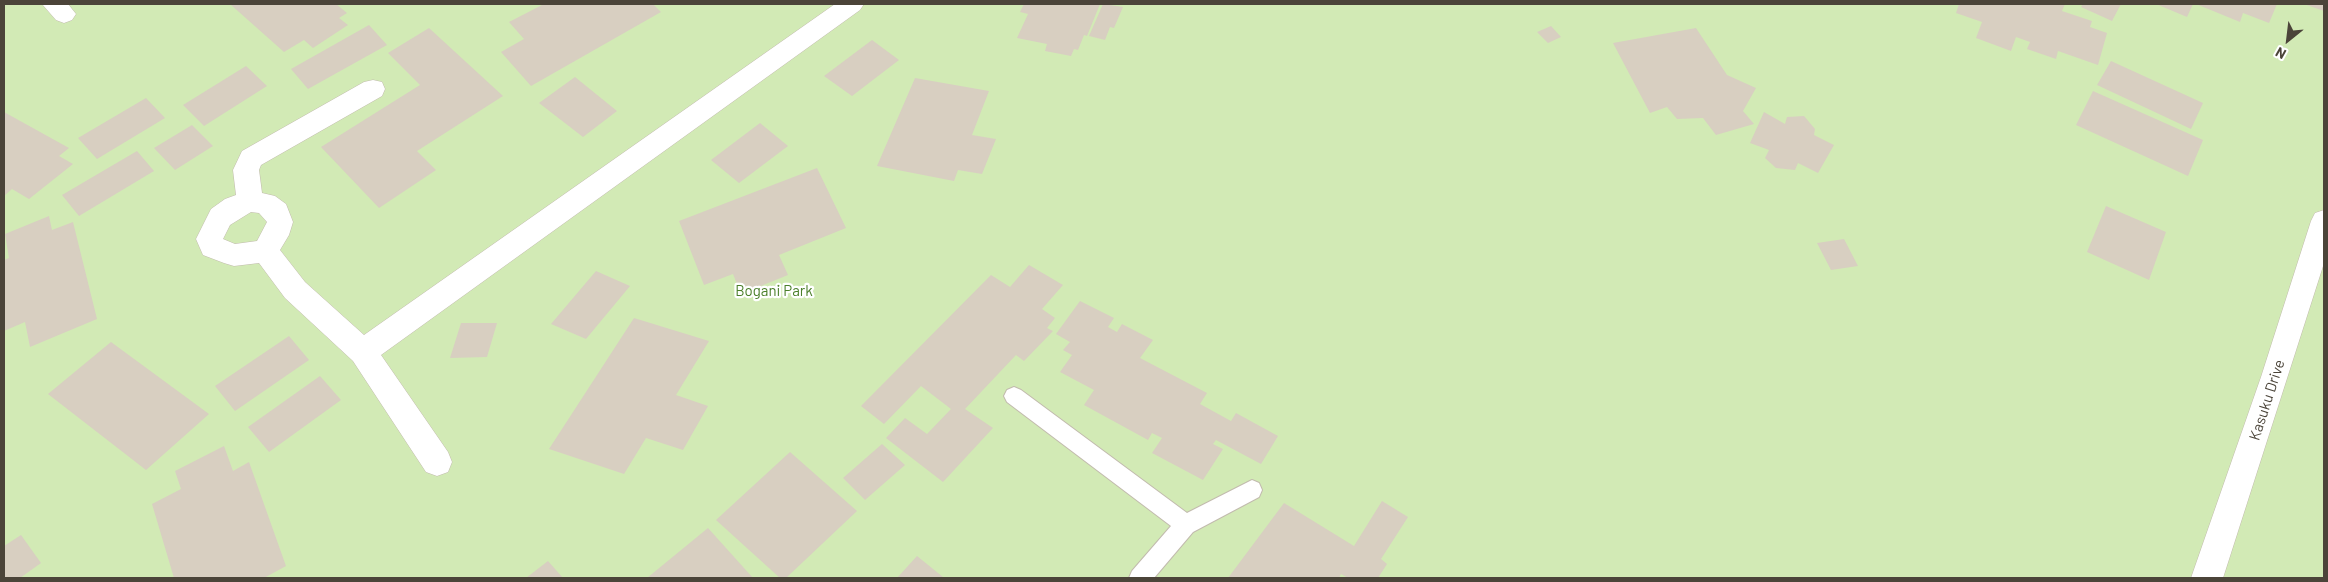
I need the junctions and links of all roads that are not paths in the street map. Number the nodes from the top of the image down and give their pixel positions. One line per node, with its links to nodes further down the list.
1 (852, 4): 6 (street)
2 (372, 89): 3 (street)
3 (250, 201): 5 (street); 5 (street)
4 (2324, 221): 12 (street, Kasuku Drive)
5 (265, 251): 6 (street)
6 (363, 352): 8 (street)
7 (1014, 396): 10 (lane)
8 (437, 462)
9 (1252, 490): 10 (lane)
10 (1186, 525): 11 (lane)
11 (1140, 578)
12 (2207, 578)

